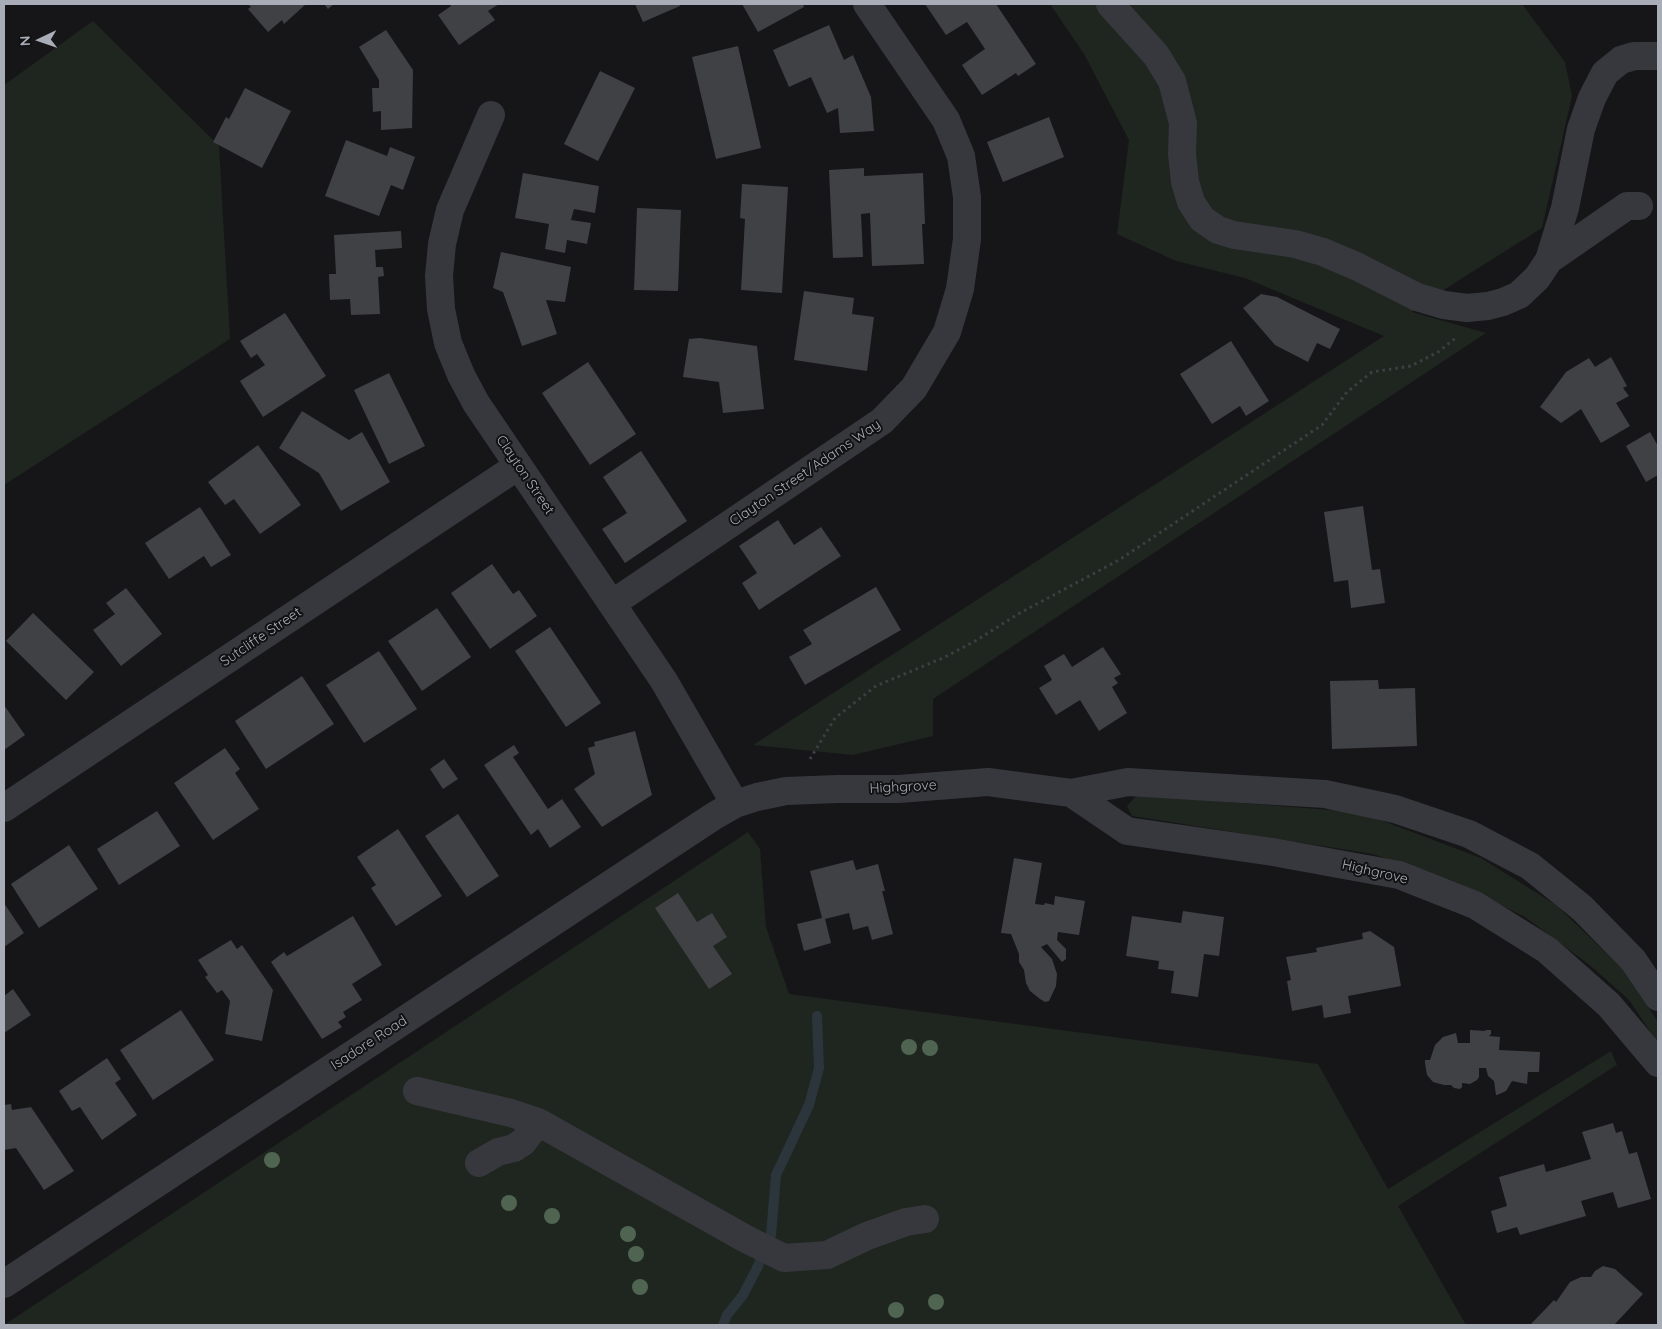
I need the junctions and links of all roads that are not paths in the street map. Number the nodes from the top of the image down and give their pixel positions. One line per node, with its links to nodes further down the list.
1 (867, 4): 8 (street, Clayton Street/Adams Way)
2 (1110, 4): 6 (street)
3 (1658, 56): 6 (street)
4 (491, 115): 7 (street, Clayton Street)
5 (1639, 206): 6 (street)
6 (1549, 260)
7 (518, 466): 8 (street, Clayton Street); 11 (street, Sutcliffe Street)
8 (613, 603): 10 (street, Clayton Street)
9 (1072, 793): 10 (street, Highgrove); 12 (street, Highgrove); 13 (street, Highgrove)
10 (735, 804): 18 (street, Isadore Road)
11 (4, 808)
12 (1658, 998)
13 (1658, 1064)
14 (417, 1091): 15 (street)
15 (538, 1122): 16 (street); 17 (street)
16 (479, 1163)
17 (925, 1220)
18 (4, 1284)

